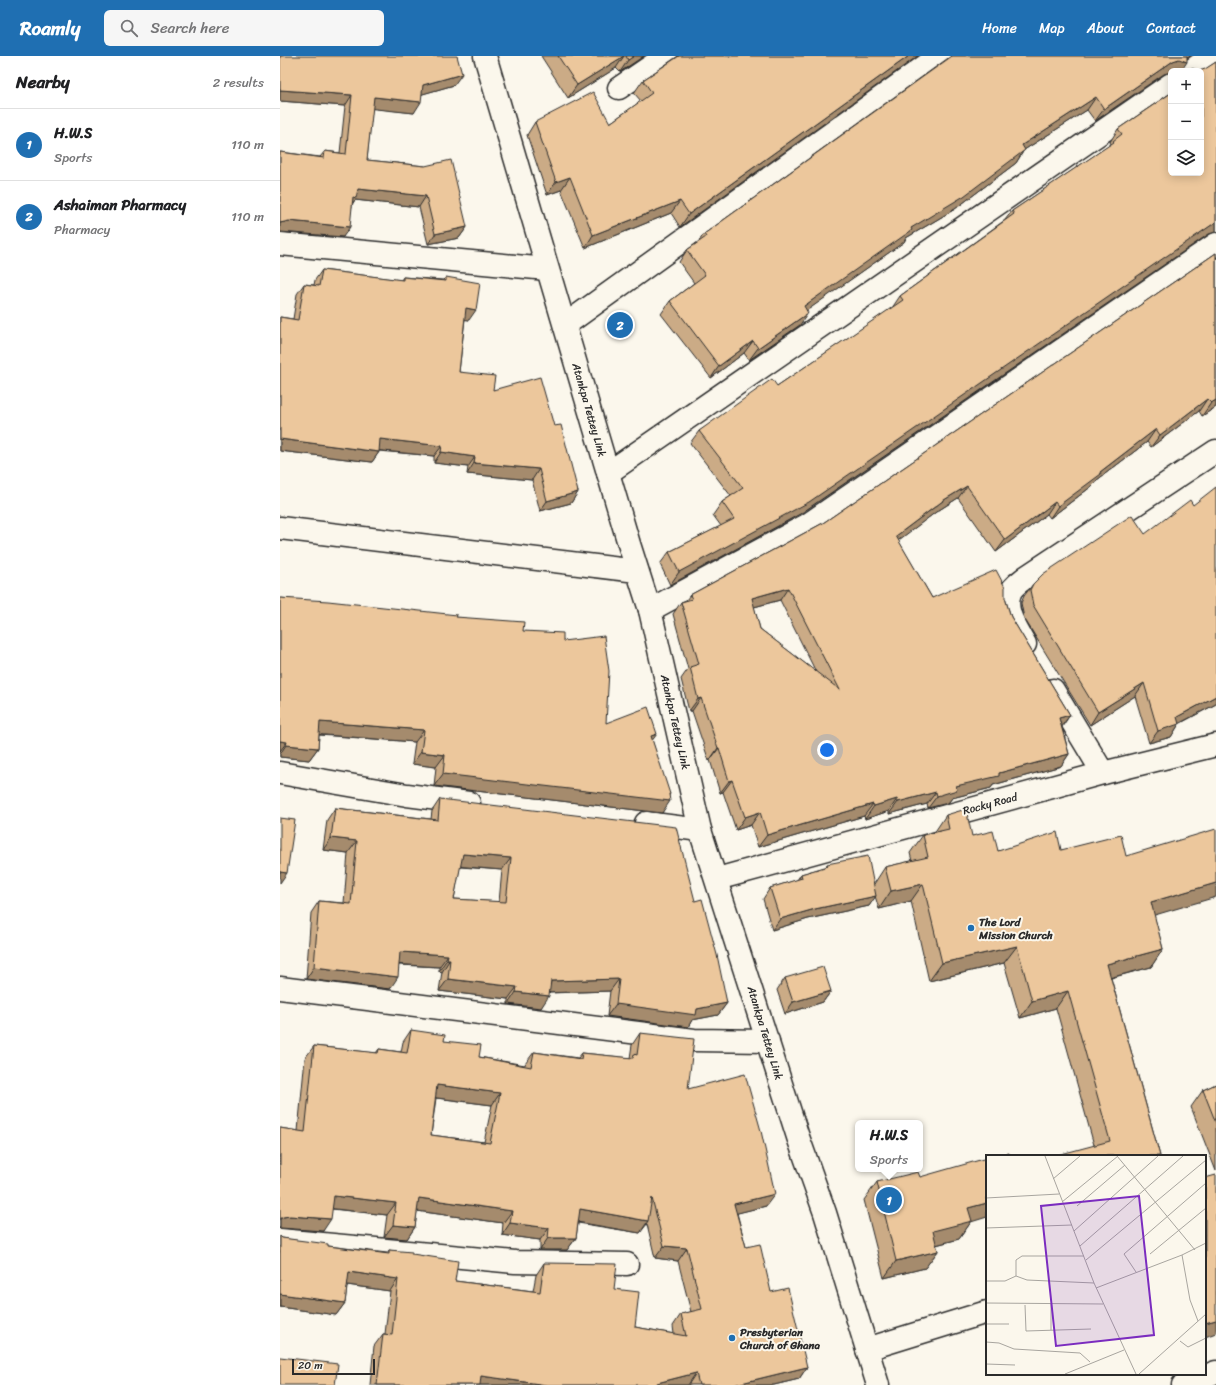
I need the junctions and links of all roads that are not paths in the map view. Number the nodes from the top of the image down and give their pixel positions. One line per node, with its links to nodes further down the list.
1 (485, 56): 10 (street, Atankpa Tettey Link)
2 (666, 56): 7 (street)
3 (939, 56): 11 (street)
4 (1212, 56): 5 (street)
5 (1194, 68)
6 (1168, 86): 13 (street)
7 (619, 88)
8 (280, 244): 10 (street)
9 (1216, 244): 16 (street)
10 (547, 269): 11 (street, Atankpa Tettey Link)
11 (565, 325): 13 (street, Atankpa Tettey Link)
12 (1216, 451): 19 (street)
13 (608, 473): 15 (street, Atankpa Tettey Link)
14 (280, 528): 15 (street)
15 (637, 571): 16 (street, Atankpa Tettey Link)
16 (650, 610): 22 (street, Atankpa Tettey Link)
17 (1216, 744): 19 (street, Rocky Road)
18 (280, 773): 20 (street)
19 (1103, 773): 23 (street, Rocky Road)
20 (486, 805)
21 (629, 821): 22 (street)
22 (700, 830): 23 (street, Atankpa Tettey Link)
23 (717, 879): 25 (street, Atankpa Tettey Link)
24 (280, 988): 25 (street)
25 (768, 1042): 29 (street, Atankpa Tettey Link)
26 (280, 1240): 27 (street)
27 (627, 1264)
28 (986, 1312): 29 (street)
29 (867, 1349): 31 (street, Atankpa Tettey Link)
30 (1216, 1372): 32 (street)
31 (878, 1385)
32 (1184, 1385)

